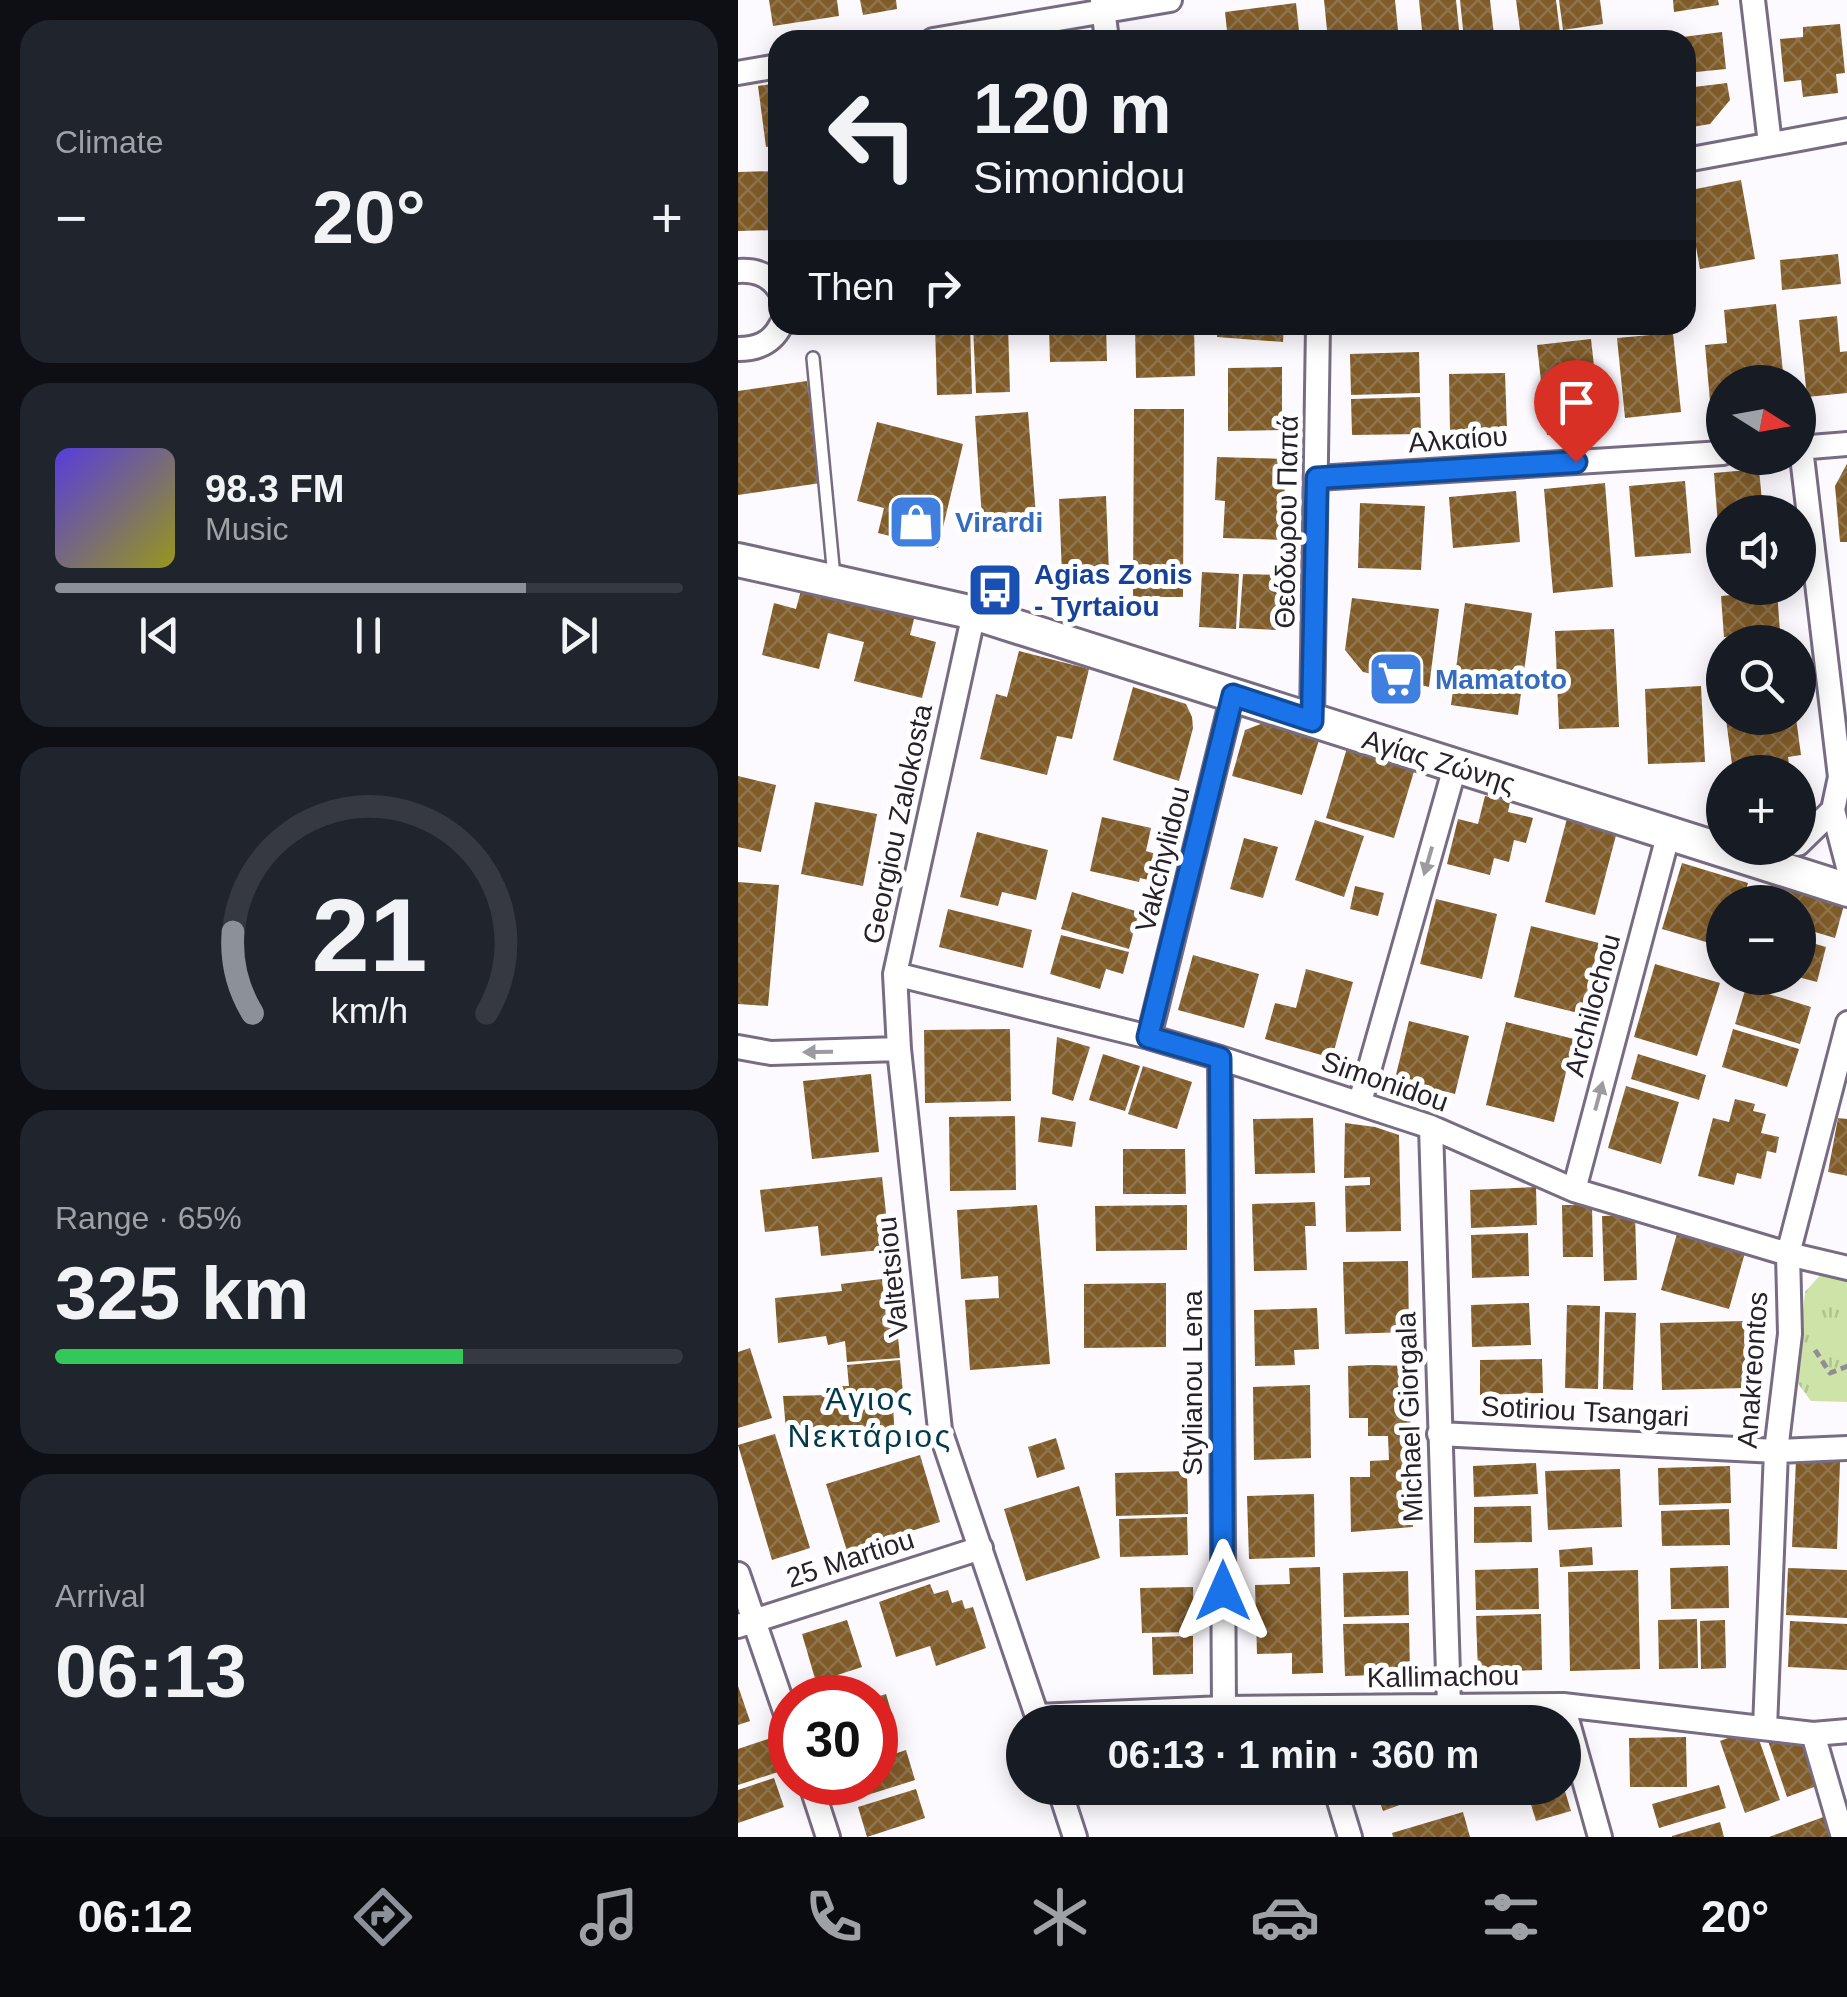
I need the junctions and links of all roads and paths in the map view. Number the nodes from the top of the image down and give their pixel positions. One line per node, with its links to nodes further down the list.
1 (1170, 0): 3 (street)
2 (1753, 0): 8 (street)
3 (1103, 6): 4 (street)
4 (982, 30)
5 (768, 68): 6 (street)
6 (738, 73)
7 (1848, 130): 8 (street)
8 (1770, 144): 9 (street)
9 (1696, 158)
10 (738, 272): 11 (street)
11 (768, 279)
12 (775, 335): 14 (street)
13 (1318, 335): 20 (street, Θεόδωρου Παπά)
14 (738, 348)
15 (813, 358): 22 (lane)
16 (1848, 444): 17 (street)
17 (1816, 447)
18 (1706, 453): 20 (street, Αλκαίου)
19 (1802, 475): 27 (street)
20 (1317, 478): 25 (street, Θεόδωρου Παπά)
21 (738, 560): 22 (main road, Αγίας Ζώνης)
22 (835, 581): 23 (main road, Αγίας Ζώνης)
23 (974, 613): 24 (main road, Αγίας Ζώνης); 34 (street, Georgiou Zalokosta)
24 (1233, 695): 25 (main road, Αγίας Ζώνης); 36 (street, Vakchylidou)
25 (1312, 721): 26 (main road, Αγίας Ζώνης)
26 (1455, 767): 29 (main road, Αγίας Ζώνης); 40 (street, one-way to 40)
27 (1832, 810): 28 (street); 32 (street)
28 (1816, 826)
29 (1668, 836): 30 (main road, Αγίας Ζώνης); 42 (street, Archilochou, one-way to 29)
30 (1706, 841)
31 (1807, 865): 33 (main road, Αγίας Ζώνης)
32 (1848, 867)
33 (1848, 890)
34 (895, 974): 36 (street, Simonidou); 38 (street, Georgiou Zalokosta)
35 (1848, 1024): 43 (street, Anakreontos)
36 (1148, 1037): 39 (street, Simonidou)
37 (738, 1046): 38 (street, one-way to 37)
38 (899, 1049): 50 (street, Valtetsiou)
39 (1220, 1058): 40 (street, Simonidou); 56 (street, Stylianou Lena)
40 (1360, 1102): 41 (street, Simonidou)
41 (1432, 1128): 42 (street, Simonidou); 47 (street, Michael Giorgala)
42 (1574, 1190): 43 (street, Simonidou)
43 (1788, 1254): 44 (street, Simonidou); 45 (street, Anakreontos)
44 (1848, 1268)
45 (1790, 1334): 46 (path); 49 (street, Anakreontos)
46 (1848, 1366)
47 (1438, 1434): 49 (street, Sotiriou Tsangari); 57 (street, Michael Giorgala)
48 (1848, 1448): 49 (street, Sotiriou Tsangari)
49 (1776, 1451): 59 (street, Anakreontos)
50 (981, 1548): 52 (street, 25 Martiou); 55 (street, Valtetsiou)
51 (738, 1574): 52 (street)
52 (746, 1624): 53 (street)
53 (768, 1675)
54 (1563, 1704): 58 (street, Kallimachou); 59 (street, Kallimachou); 68 (street)
55 (1033, 1705)
56 (1224, 1705)
57 (1449, 1705)
58 (1506, 1705)
59 (1764, 1728): 61 (street, Kallimachou)
60 (1848, 1730): 61 (street, Kallimachou)
61 (1813, 1734): 69 (street)
62 (818, 1805): 65 (street)
63 (1065, 1805): 66 (street)
64 (1340, 1805): 67 (street)
65 (828, 1837)
66 (1075, 1837)
67 (1350, 1837)
68 (1600, 1837)
69 (1843, 1837)

